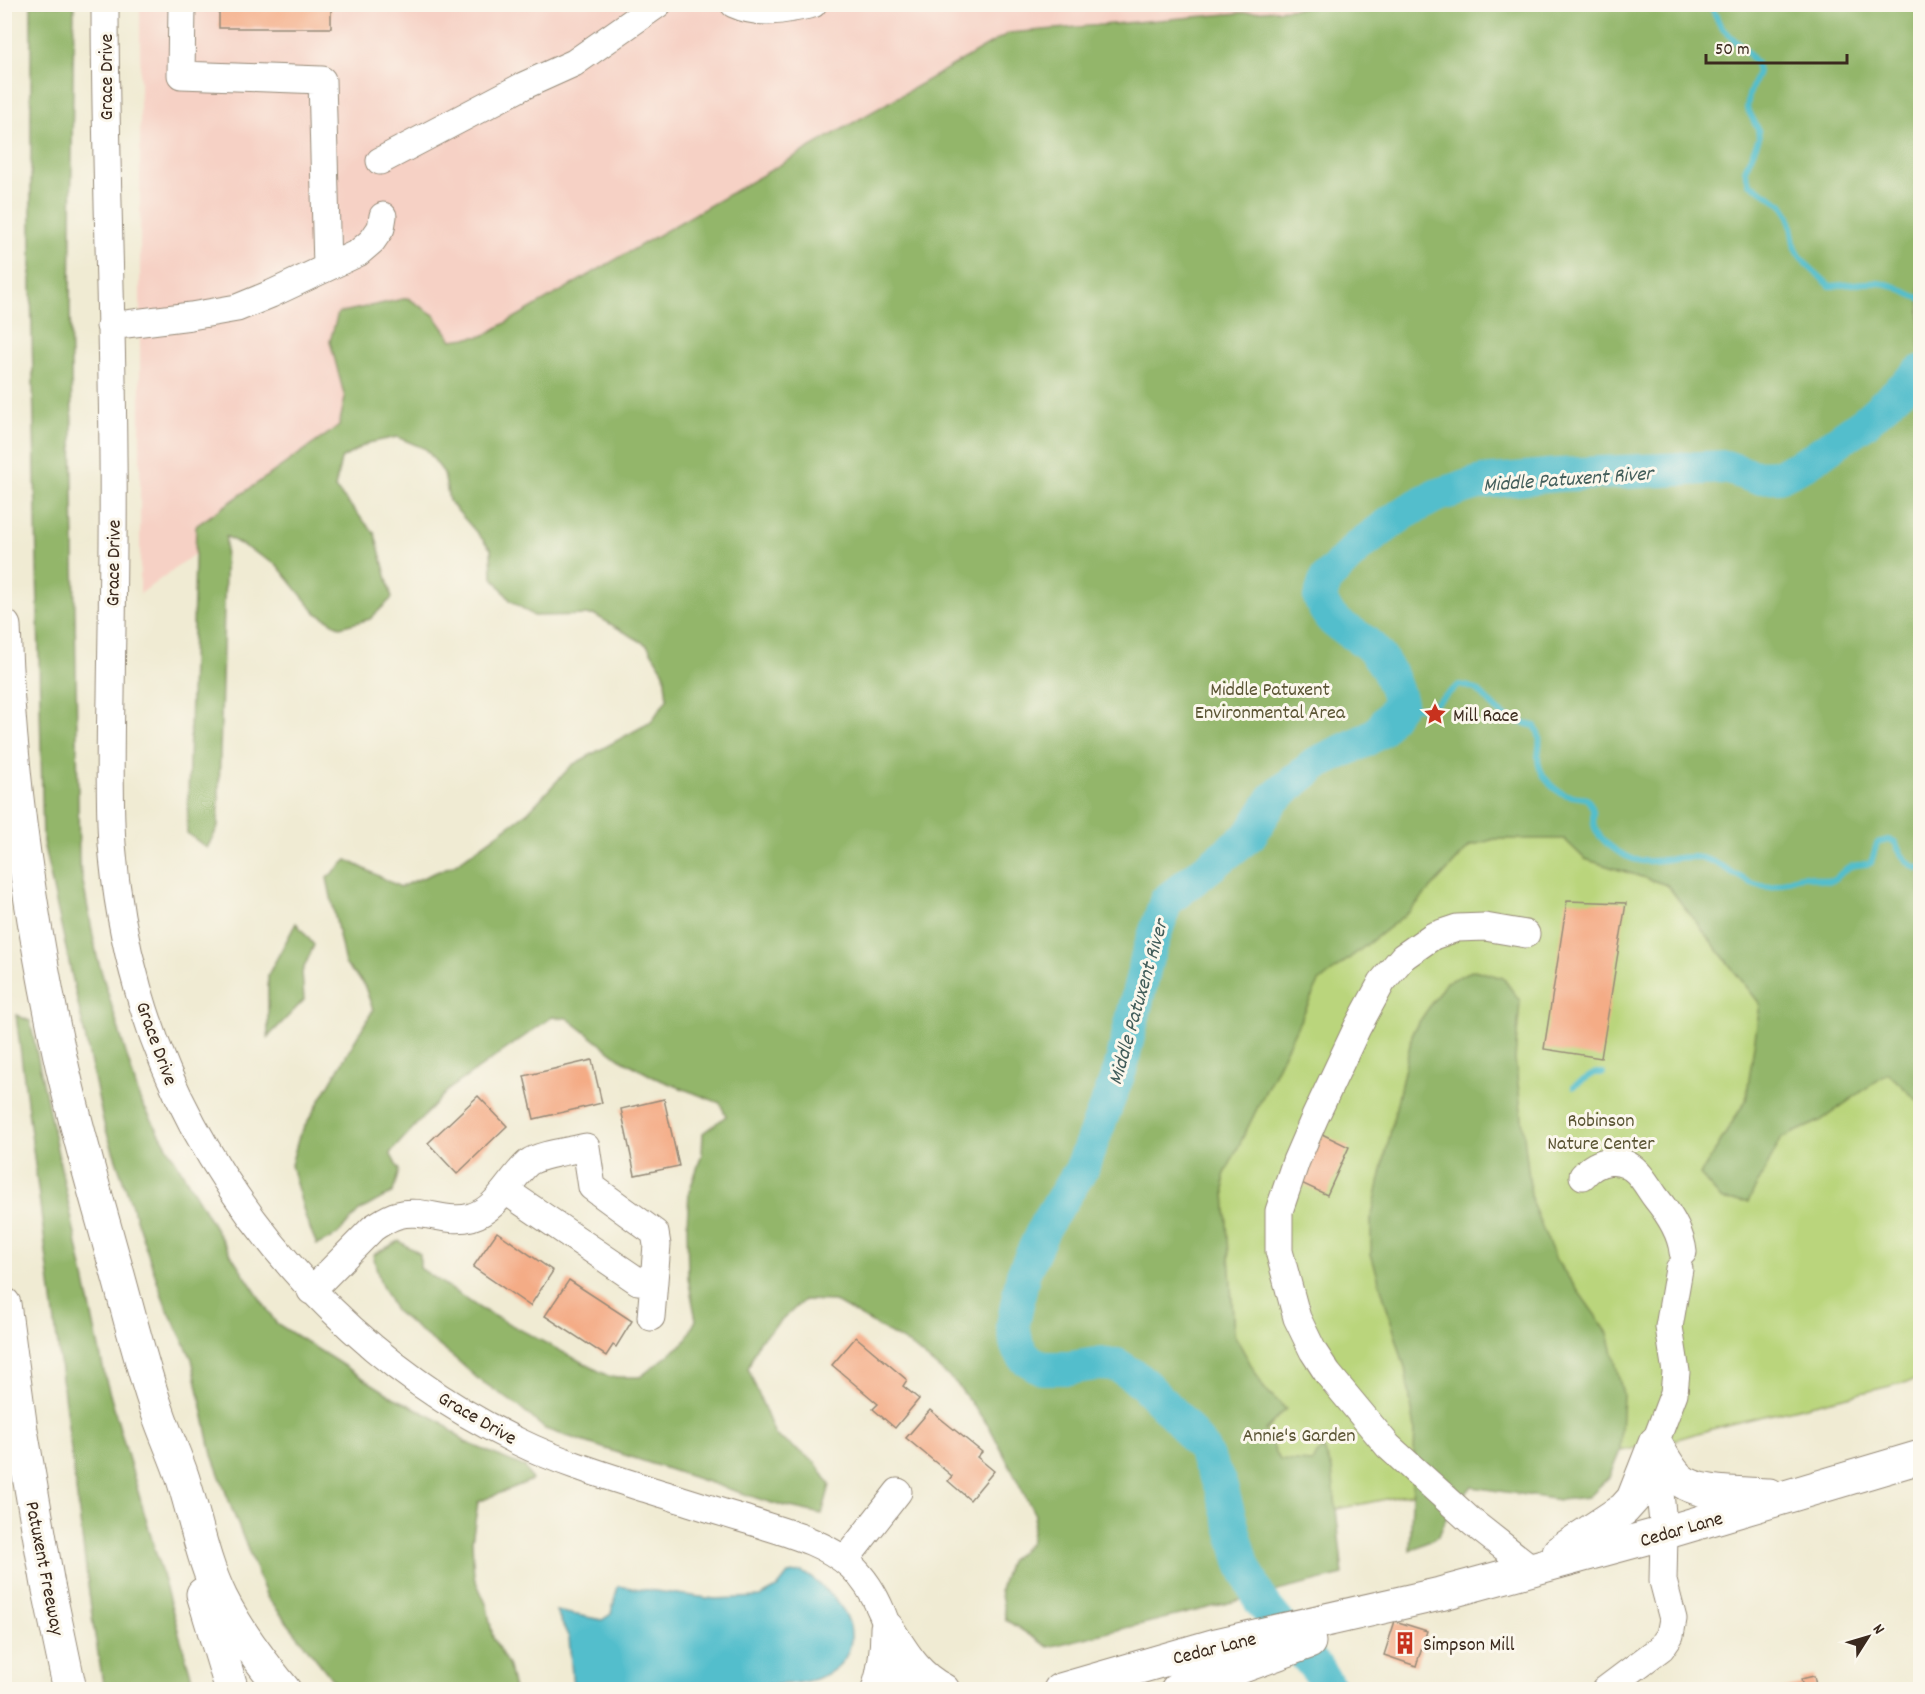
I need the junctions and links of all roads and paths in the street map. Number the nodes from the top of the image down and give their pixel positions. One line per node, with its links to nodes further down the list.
1 (105, 4): 9 (street, Grace Drive)
2 (182, 4): 8 (street)
3 (658, 4): 6 (street)
4 (734, 4): 5 (street)
5 (813, 4)
6 (380, 161)
7 (383, 216): 8 (street)
8 (327, 267): 9 (street)
9 (110, 326): 15 (street, Grace Drive)
10 (4, 626): 18 (main road)
11 (1526, 934): 25 (street)
12 (1583, 1176): 19 (street)
13 (506, 1191): 14 (street); 14 (street); 15 (street)
14 (654, 1282): 17 (street)
15 (311, 1291): 24 (street, Grace Drive)
16 (4, 1304): 28 (main road, Patuxent Freeway)
17 (651, 1317)
18 (158, 1413): 29 (main road); 30 (main road)
19 (1656, 1443): 22 (main road); 23 (street); 25 (main road)
20 (1920, 1457): 22 (main road, Cedar Lane)
21 (898, 1492): 24 (street)
22 (1787, 1496): 23 (main road, Cedar Lane)
23 (1664, 1533): 25 (main road, Cedar Lane); 36 (street)
24 (845, 1560): 27 (street, Grace Drive)
25 (1532, 1569): 26 (main road, Cedar Lane)
26 (1440, 1594): 34 (main road, Cedar Lane); 35 (main road, Cedar Lane)
27 (887, 1628): 31 (main road); 32 (street, Grace Drive); 33 (main road)
28 (70, 1689)
29 (232, 1689)
30 (284, 1689)
31 (878, 1689)
32 (905, 1689)
33 (943, 1689)
34 (1060, 1689)
35 (1177, 1689)
36 (1605, 1689)

